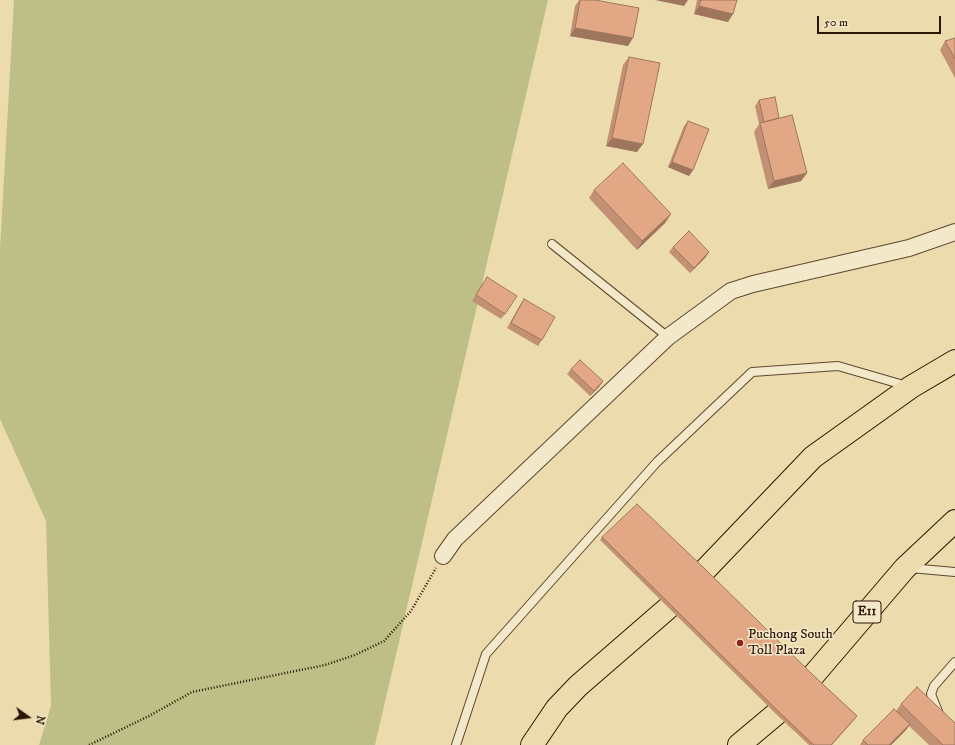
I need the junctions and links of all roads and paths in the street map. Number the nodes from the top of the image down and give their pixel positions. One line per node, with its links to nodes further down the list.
1 (955, 232): 3 (street)
2 (552, 244): 3 (lane)
3 (668, 337): 7 (street)
4 (955, 362): 5 (highway)
5 (911, 387): 9 (highway); 17 (lane)
6 (955, 521): 8 (highway, E11)
7 (443, 556): 16 (path)
8 (905, 568): 10 (lane); 13 (highway, E11)
9 (703, 572)
10 (954, 572)
11 (668, 608): 18 (highway)
12 (954, 664): 15 (lane)
13 (811, 678)
14 (776, 714): 19 (highway)
15 (944, 718)
16 (89, 745)
17 (456, 745)
18 (532, 745)
19 (740, 745)

